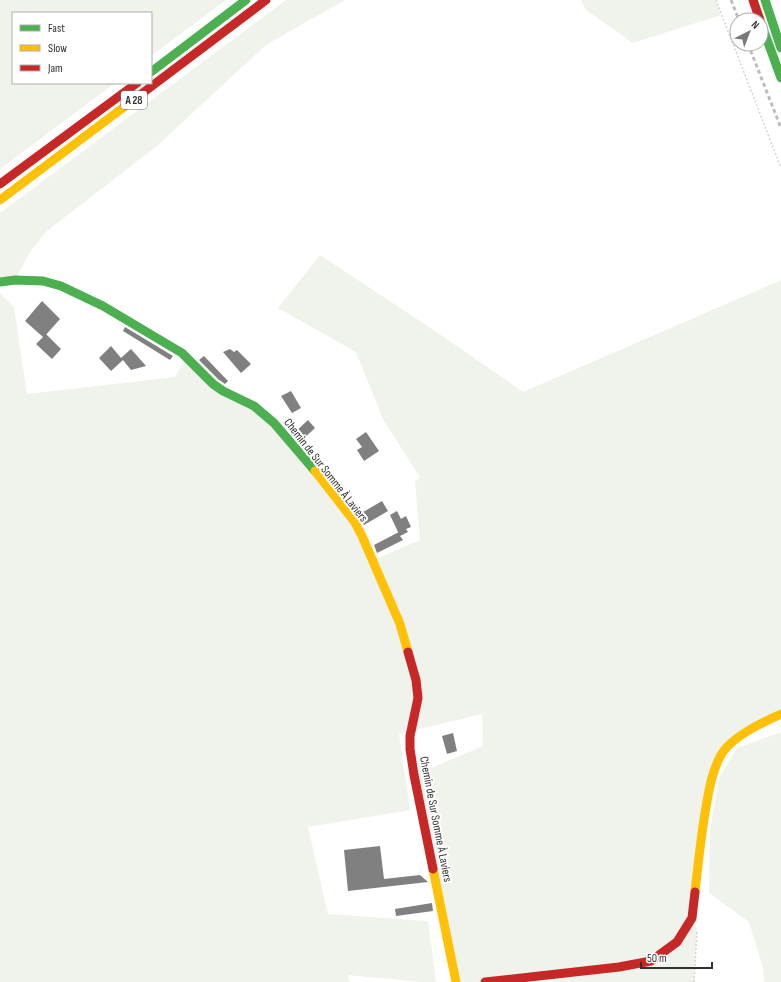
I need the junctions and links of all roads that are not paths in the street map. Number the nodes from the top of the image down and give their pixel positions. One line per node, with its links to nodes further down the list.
1 (246, 0): 8 (main road)
2 (266, 0): 12 (main road, A 28)
3 (753, 0): 5 (main road)
4 (765, 0): 7 (main road)
5 (757, 12)
6 (769, 45): 9 (main road)
7 (781, 48)
8 (152, 71)
9 (781, 78)
10 (136, 84): 11 (main road, A 28)
11 (0, 184)
12 (0, 200)
13 (0, 282): 15 (main road, Chemin de Sur Somme À Laviers)
14 (781, 714): 16 (main road)
15 (456, 982)
16 (485, 982)

